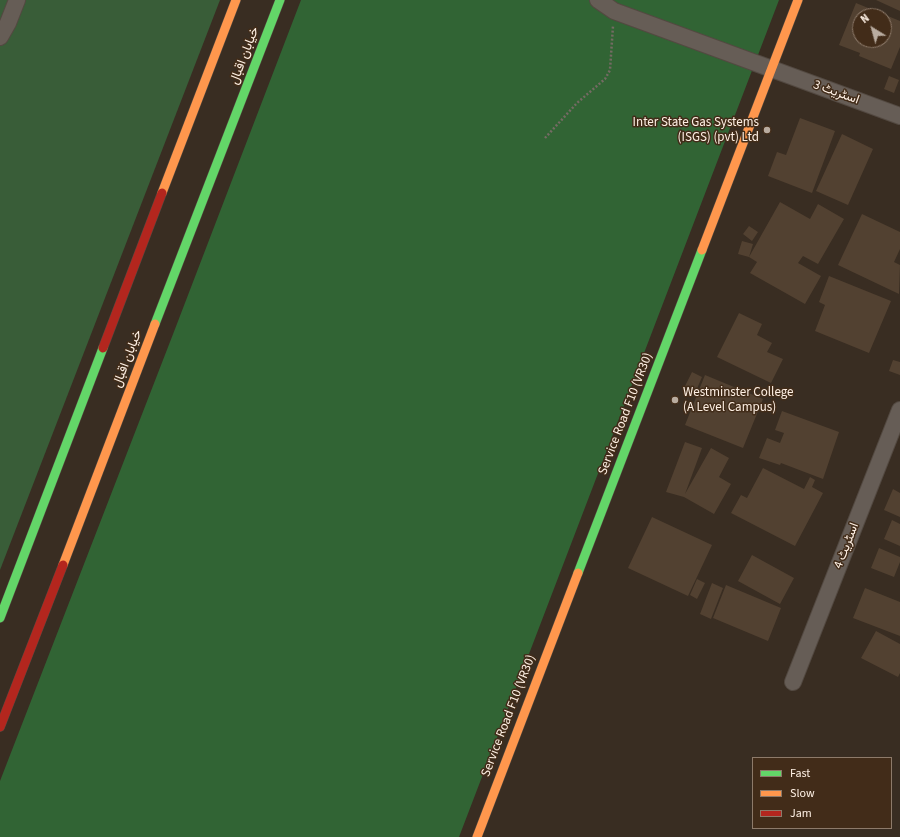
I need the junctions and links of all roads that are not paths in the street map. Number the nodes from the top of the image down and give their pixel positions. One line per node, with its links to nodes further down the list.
1 (17, 0): 6 (street)
2 (236, 0): 10 (main road, خیابان اقبال)
3 (280, 0): 12 (main road, خیابان اقبال)
4 (598, 0): 7 (street, اسٹریٹ 3)
5 (798, 0): 7 (main road, Service Road F10 (VR30))
6 (0, 37)
7 (773, 69): 8 (street, اسٹریٹ 3); 13 (main road, Service Road F10 (VR30))
8 (900, 116)
9 (900, 410): 11 (street, اسٹریٹ 4)
10 (0, 618)
11 (793, 682)
12 (0, 727)
13 (477, 837)

